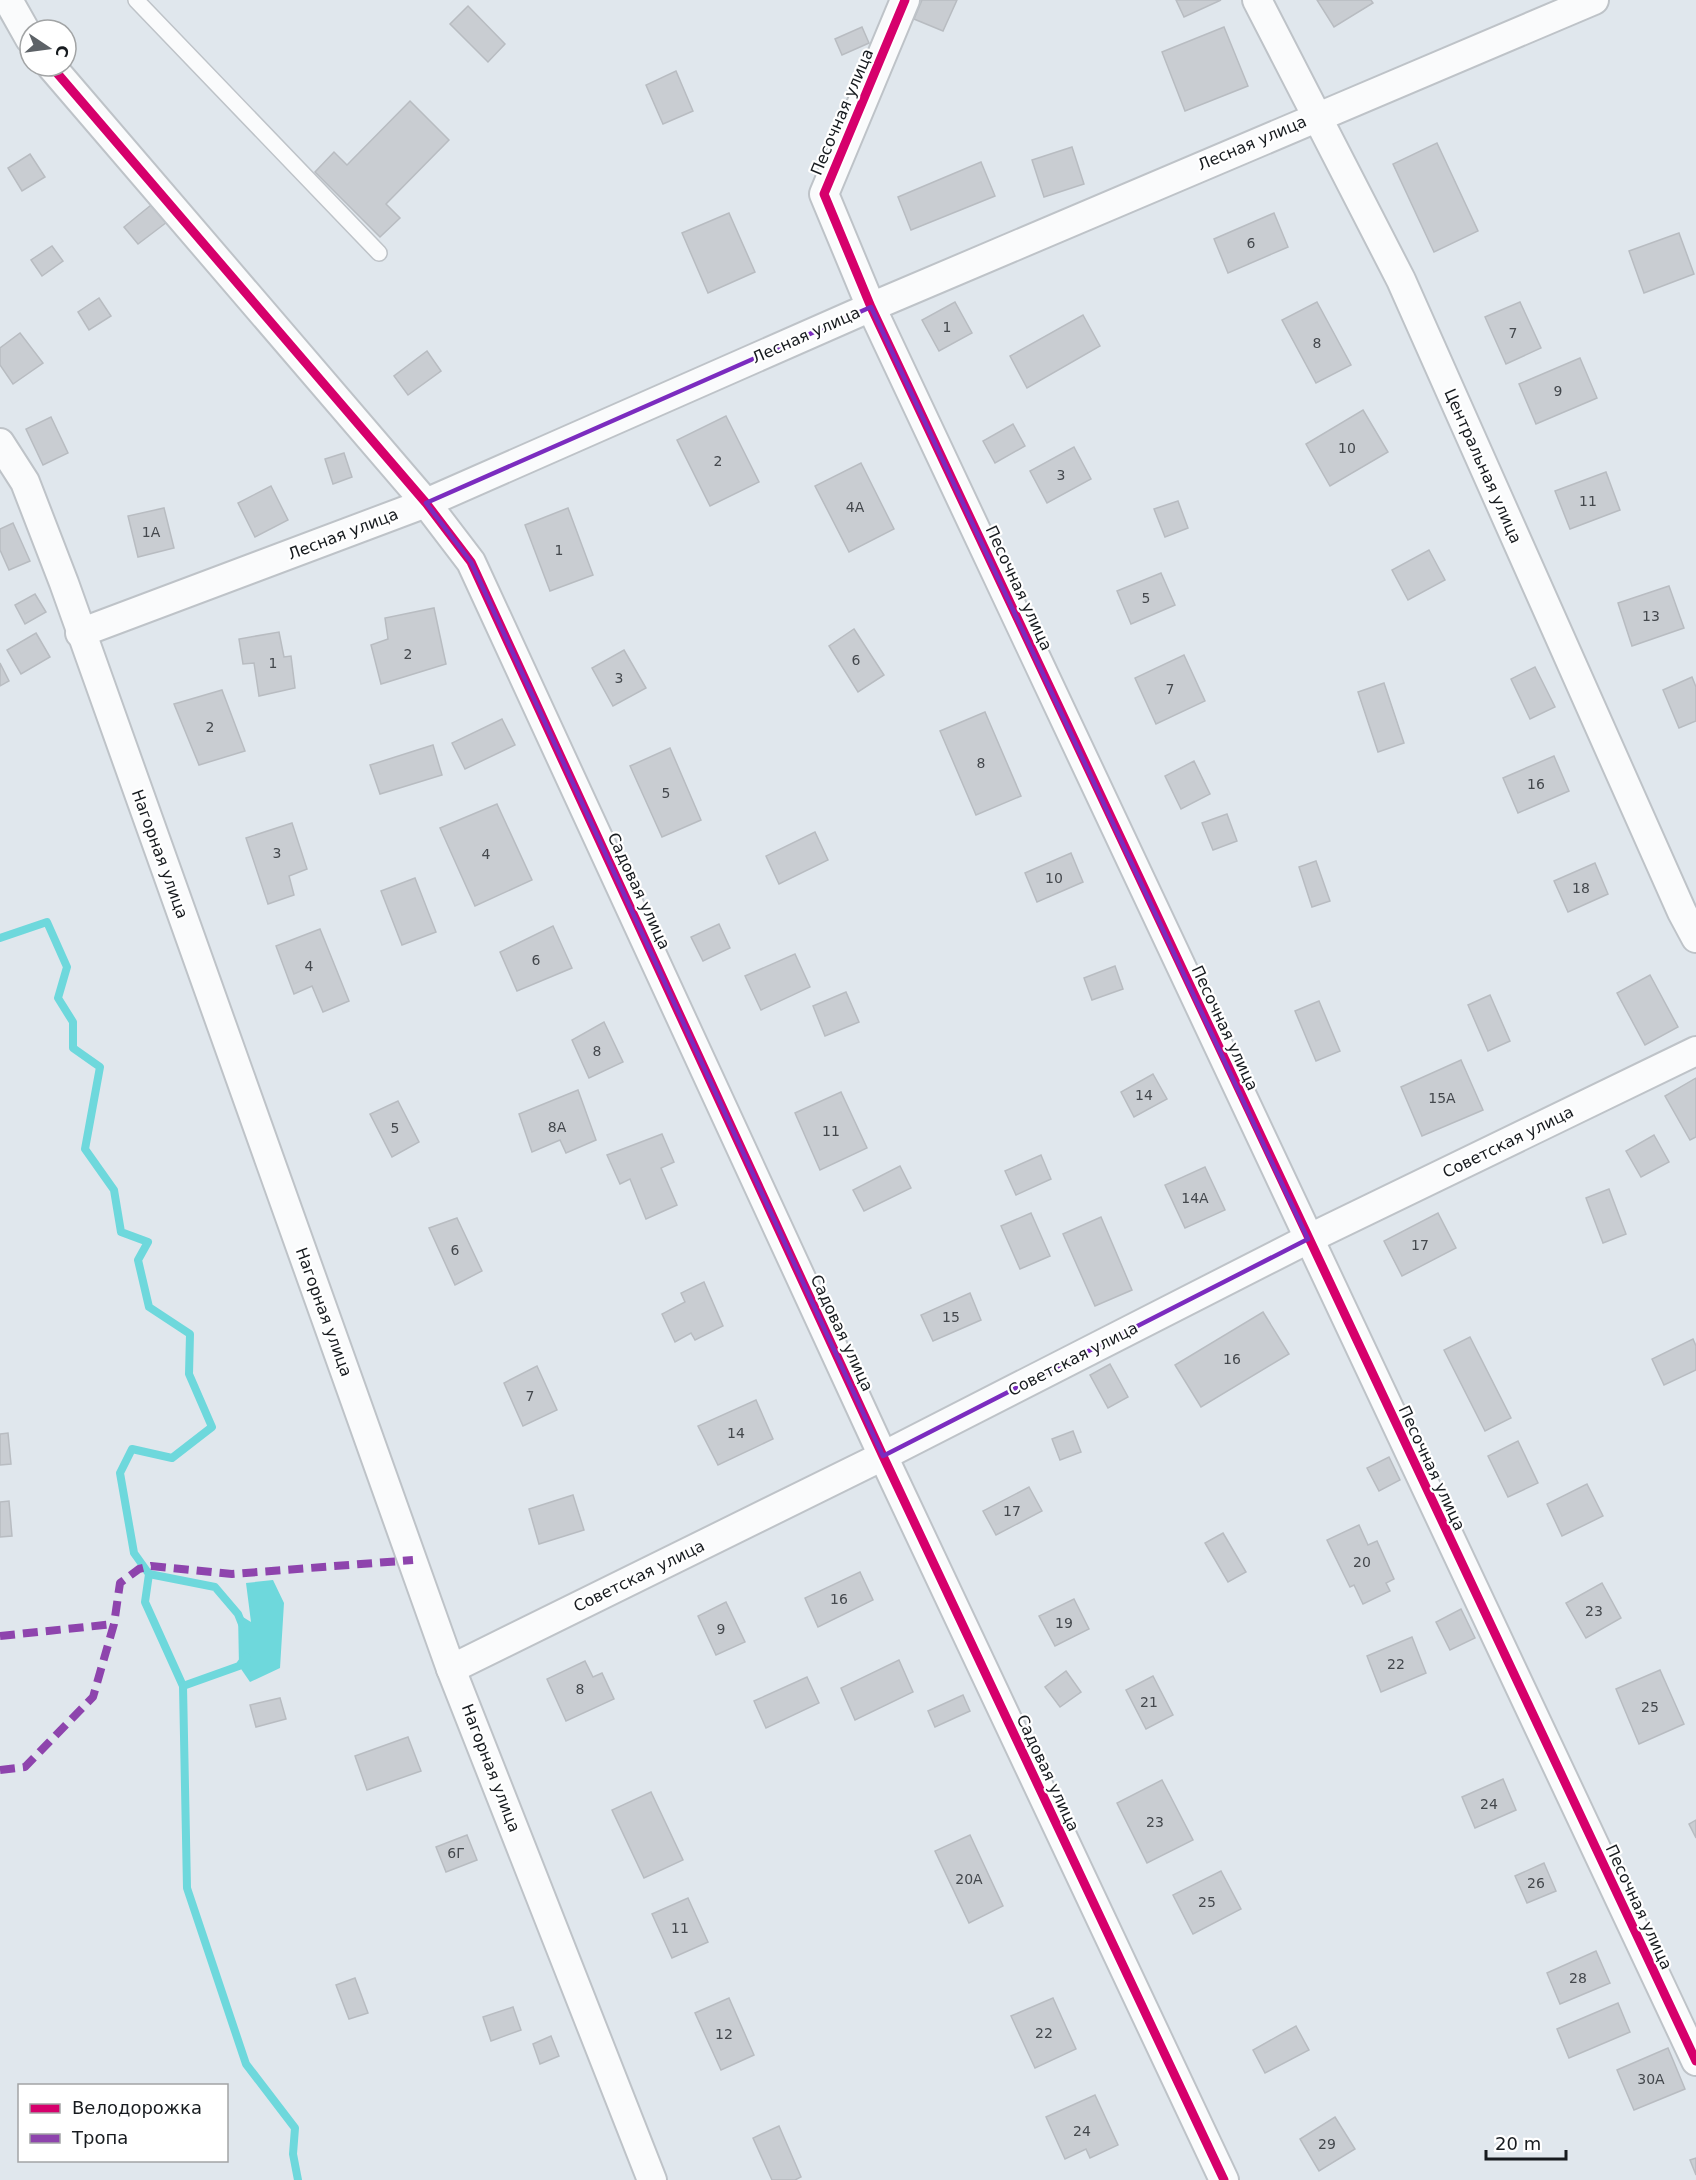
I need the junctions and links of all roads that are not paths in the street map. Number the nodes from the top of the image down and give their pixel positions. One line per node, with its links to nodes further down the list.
1 (8, 0): 6 (street)
2 (136, 0): 9 (lane)
3 (905, 0): 10 (street, Песочная улица)
4 (1257, 0): 8 (street, Центральная улица)
5 (1594, 0): 8 (street, Лесная улица)
6 (18, 18)
7 (61, 78): 12 (street, Садовая улица)
8 (1315, 116): 10 (street, Лесная улица); 14 (street, Центральная улица)
9 (379, 253)
10 (871, 307): 12 (street, Лесная улица); 16 (street, Песочная улица)
11 (0, 442): 13 (street, Нагорная улица)
12 (426, 503): 13 (street, Лесная улица); 17 (street, Садовая улица)
13 (80, 633): 18 (street, Нагорная улица)
14 (1696, 938)
15 (1696, 1051): 16 (street, Советская улица)
16 (1308, 1239): 17 (street, Советская улица); 19 (street, Песочная улица)
17 (883, 1456): 18 (street, Советская улица); 21 (street, Садовая улица)
18 (452, 1669): 20 (street, Нагорная улица)
19 (1696, 2061)
20 (652, 2180)
21 (1224, 2180)

